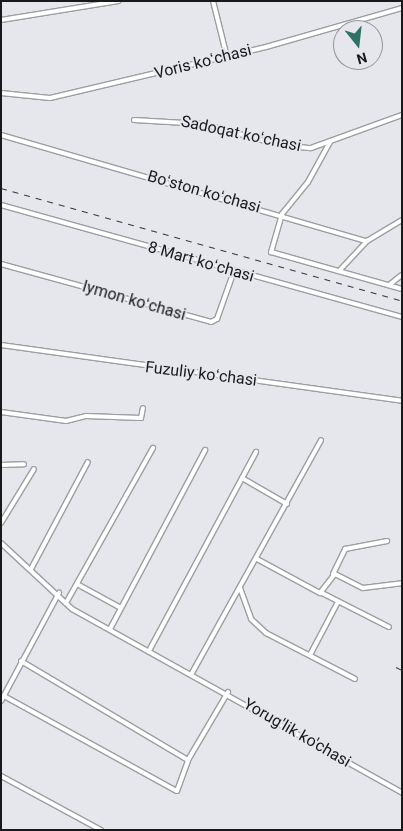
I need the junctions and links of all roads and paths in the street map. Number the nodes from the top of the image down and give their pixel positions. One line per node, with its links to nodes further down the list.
1 (118, 1): 4 (street)
2 (213, 1): 5 (street)
3 (402, 8): 5 (street, Voris koʻchasi)
4 (1, 20)
5 (227, 57): 6 (street, Voris koʻchasi)
6 (1, 93)
7 (402, 116): 10 (street, Sadoqat koʻchasi)
8 (134, 120): 10 (street, Sadoqat koʻchasi)
9 (1, 135): 12 (street, Boʻston koʻchasi)
10 (330, 142): 12 (street)
11 (1, 206): 17 (street, 8 Mart koʻchasi)
12 (282, 214): 14 (street, Boʻston koʻchasi); 16 (street)
13 (402, 220): 14 (street)
14 (367, 242): 16 (street)
15 (1, 264): 17 (street, Iymon koʻchasi)
16 (340, 270): 19 (street)
17 (234, 271): 21 (street, 8 Mart koʻchasi)
18 (402, 275): 19 (street)
19 (389, 285): 20 (street)
20 (402, 289)
21 (402, 317)
22 (1, 345): 23 (street, Fuzuliy koʻchasi)
23 (402, 401)
24 (143, 408): 25 (street)
25 (1, 412)
26 (321, 440): 35 (street)
27 (153, 448): 43 (street)
28 (205, 450): 49 (street)
29 (256, 452): 34 (street)
30 (88, 462): 40 (street)
31 (24, 464): 32 (street)
32 (1, 465)
33 (34, 468): 36 (street)
34 (242, 478): 35 (street); 52 (street)
35 (287, 504): 39 (street)
36 (1, 523)
37 (387, 541): 41 (street)
38 (1, 543): 40 (street, Yorug'lik ko'chasi)
39 (257, 559): 44 (street); 45 (street)
40 (31, 569): 46 (street, Yorug'lik ko'chasi)
41 (332, 574): 42 (street); 45 (street)
42 (402, 583)
43 (77, 584): 48 (street); 49 (street)
44 (240, 588): 53 (street); 55 (street)
45 (321, 593): 47 (street)
46 (59, 594): 48 (street, Yorug'lik ko'chasi); 54 (street)
47 (338, 602): 50 (street); 53 (street)
48 (66, 603): 51 (street, Yorug'lik ko'chasi)
49 (121, 608): 51 (street)
50 (389, 627)
51 (110, 629): 52 (street, Yorug'lik ko'chasi)
52 (150, 649): 55 (street, Yorug'lik ko'chasi)
53 (310, 655): 56 (street)
54 (21, 661): 58 (street); 59 (street)
55 (192, 673): 57 (street, Yorug'lik ko'chasi)
56 (356, 679)
57 (228, 692): 59 (street); 61 (street, Yorug'lik ko'chasi)
58 (2, 699): 59 (street)
59 (188, 760)
60 (1, 776): 62 (street)
61 (402, 793)
62 (101, 830)

